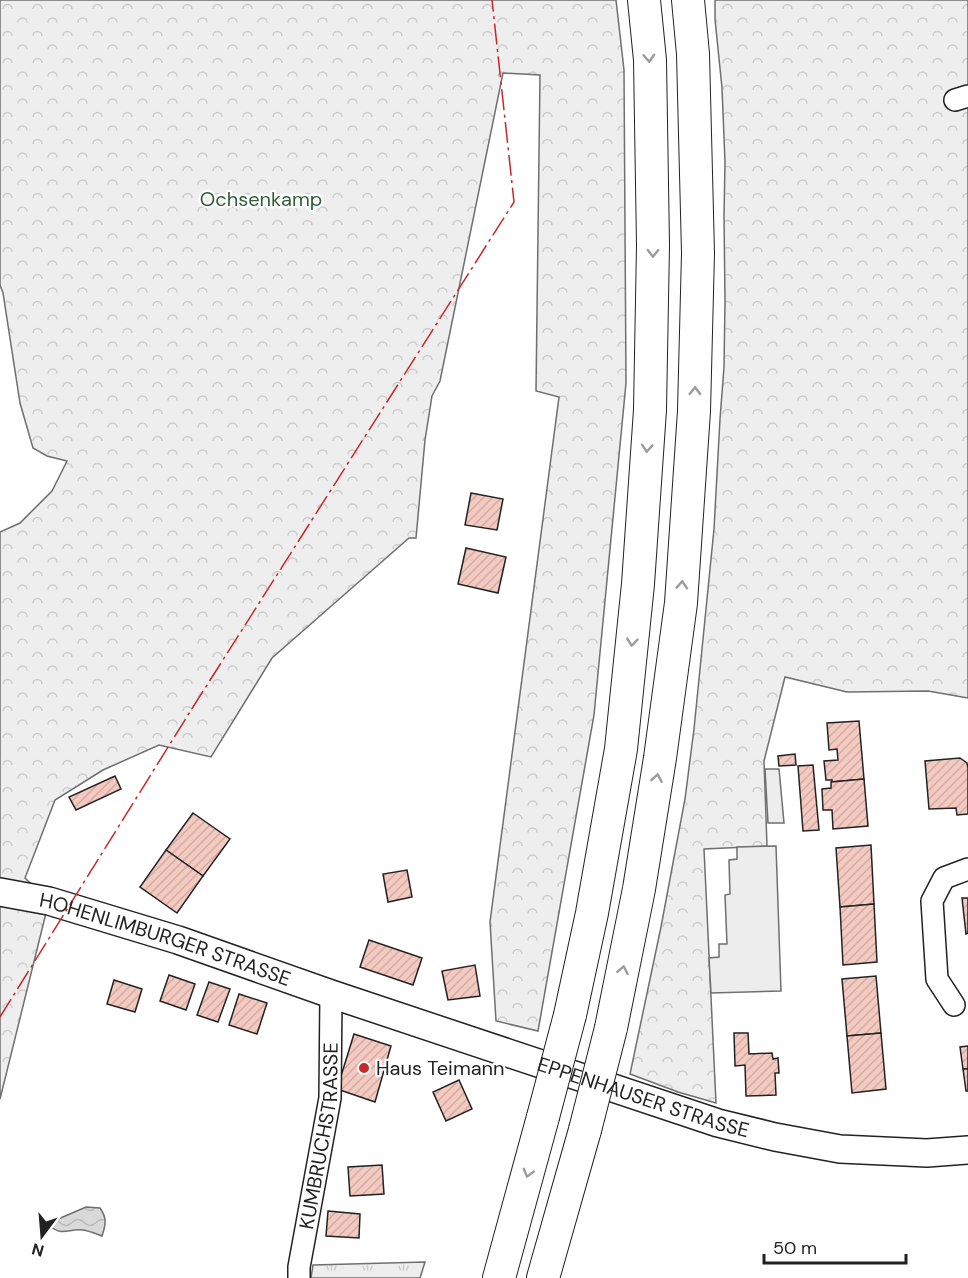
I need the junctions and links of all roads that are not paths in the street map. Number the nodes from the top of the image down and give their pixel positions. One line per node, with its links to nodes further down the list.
1 (644, 0): 9 (highway, one-way to 9, bridge)
2 (688, 0): 10 (highway, one-way to 2, bridge)
3 (968, 869): 6 (street)
4 (0, 892): 5 (main road, HOHENLIMBURGER STRASSE)
5 (331, 994): 7 (main road, EPPENHAUSER STRASSE); 8 (street, KUMBRUCHSTRASSE)
6 (954, 1005)
7 (968, 1150)
8 (299, 1278)
9 (499, 1278)
10 (543, 1278)

